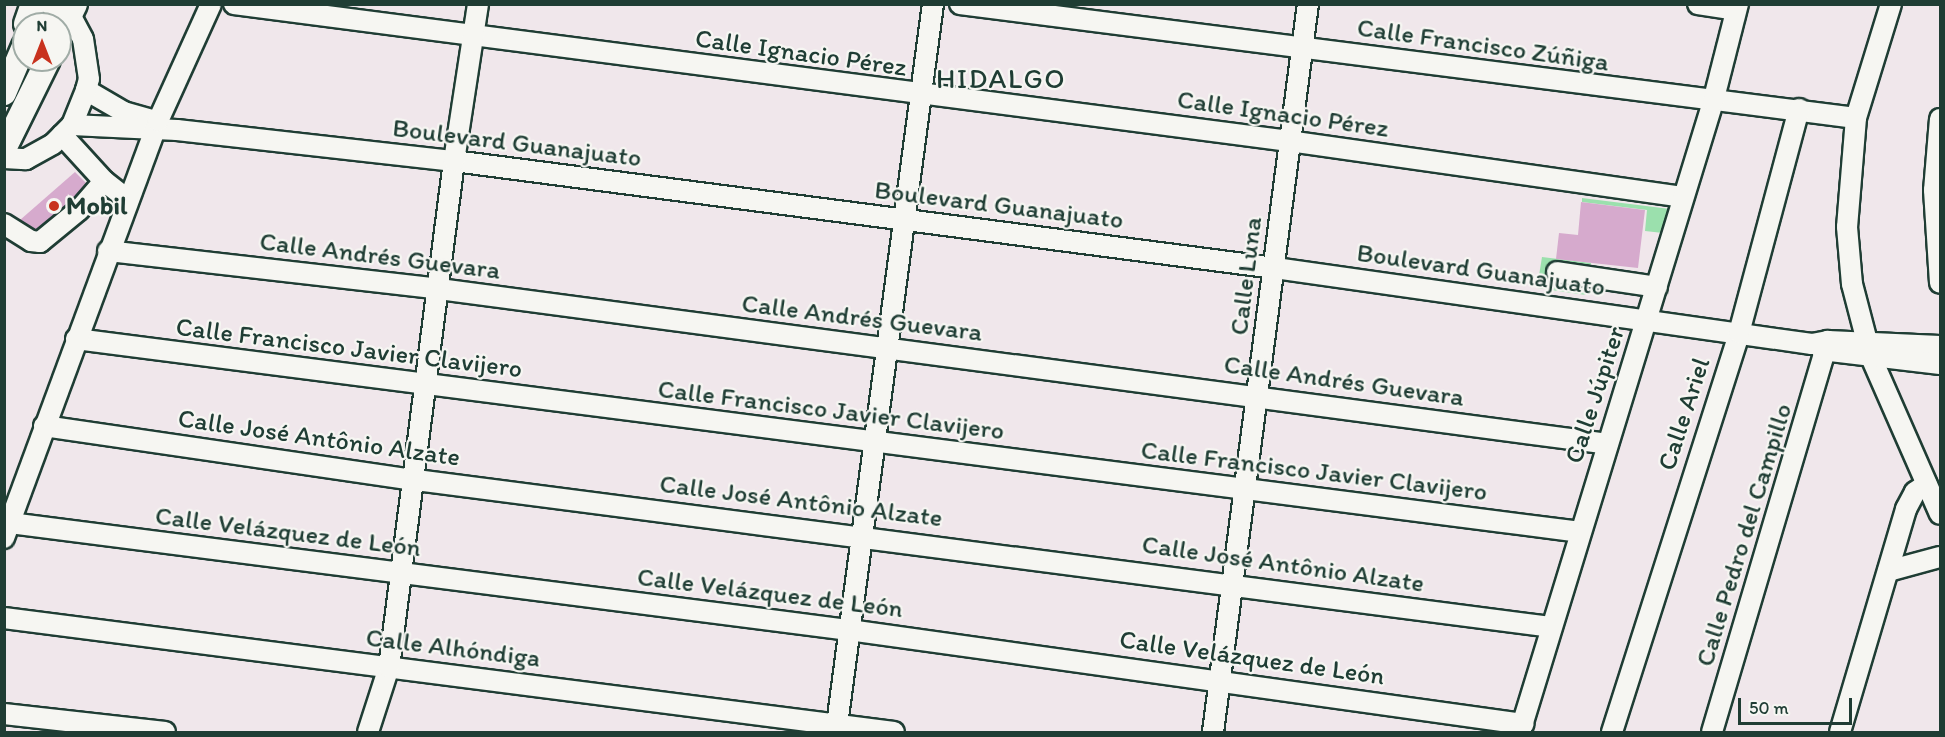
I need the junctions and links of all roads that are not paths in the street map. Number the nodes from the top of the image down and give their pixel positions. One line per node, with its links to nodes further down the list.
1 (211, 4): 27 (street)
2 (234, 4): 11 (street, Calle Ignacio Pérez)
3 (478, 4): 11 (street)
4 (933, 4): 22 (street)
5 (960, 4): 12 (street, Calle Francisco Zúñiga)
6 (1308, 4): 12 (street, Calle Luna)
7 (1698, 4): 9 (street)
8 (1891, 4): 25 (street)
9 (1737, 7): 23 (street, Calle Júpiter)
10 (72, 30): 20 (street)
11 (474, 36): 22 (street, Calle Ignacio Pérez); 33 (street)
12 (1301, 48): 23 (street, Calle Francisco Zúñiga); 30 (street, Calle Luna)
13 (12, 51): 15 (main road)
14 (12, 61): 19 (street)
15 (4, 67)
16 (13, 72): 21 (main road)
17 (33, 72): 29 (street)
18 (42, 72): 31 (main road)
19 (4, 82)
20 (86, 90): 27 (street, Boulevard Guanajuato); 28 (street)
21 (4, 93)
22 (923, 96): 30 (street, Calle Ignacio Pérez); 37 (street)
23 (1713, 102): 24 (street, Calle Francisco Zúñiga); 35 (street, Calle Júpiter)
24 (1799, 110): 25 (street, Calle Francisco Zúñiga); 46 (street, Calle Ariel)
25 (1856, 118): 51 (street)
26 (1940, 121): 42 (street)
27 (156, 125): 28 (street, Boulevard Guanajuato); 33 (street, Boulevard Guanajuato); 36 (street)
28 (67, 130): 32 (street); 34 (street)
29 (4, 131)
30 (1289, 141): 35 (street, Calle Ignacio Pérez); 40 (street, Calle Luna)
31 (4, 149)
32 (4, 158)
33 (454, 161): 37 (street, Boulevard Guanajuato); 44 (street)
34 (104, 181): 36 (street); 38 (street)
35 (1681, 197): 43 (street, Calle Júpiter)
36 (128, 201): 39 (street)
37 (907, 219): 40 (street, Boulevard Guanajuato); 50 (street)
38 (4, 224)
39 (108, 251): 44 (street, Calle Andrés Guevara); 47 (street)
40 (1275, 268): 45 (street, Boulevard Guanajuato); 54 (street, Calle Luna)
41 (1557, 272): 43 (street)
42 (1941, 283)
43 (1657, 287): 45 (street, Calle Júpiter)
44 (439, 289): 50 (street, Calle Andrés Guevara); 53 (street)
45 (1647, 321): 46 (street, Boulevard Guanajuato); 57 (street, Calle Júpiter)
46 (1739, 333): 48 (street, Boulevard Guanajuato); 81 (street, Calle Ariel)
47 (76, 339): 53 (street, Calle Francisco Javier Clavijero); 55 (street)
48 (1822, 346): 51 (street, Boulevard Guanajuato); 82 (street, Calle Pedro del Campillo)
49 (1941, 346): 51 (street, Boulevard Guanajuato)
50 (889, 349): 54 (street, Calle Andrés Guevara); 56 (street)
51 (1873, 350): 52 (street, Boulevard Guanajuato); 59 (street)
52 (1941, 364)
53 (428, 386): 56 (street, Calle Francisco Javier Clavijero); 58 (street)
54 (1259, 396): 57 (street, Calle Andrés Guevara); 60 (street, Calle Luna)
55 (44, 426): 58 (street, Calle José Antônio Alzate); 62 (street)
56 (875, 443): 60 (street, Calle Francisco Javier Clavijero); 64 (street)
57 (1608, 444): 63 (street, Calle Júpiter)
58 (416, 480): 64 (street, Calle José Antônio Alzate); 67 (street)
59 (1927, 484): 61 (street); 66 (street)
60 (1247, 490): 63 (street, Calle Francisco Javier Clavijero); 68 (street, Calle Luna)
61 (1941, 514)
62 (7, 530): 67 (street, Calle Velázquez de León)
63 (1581, 532): 70 (street, Calle Júpiter)
64 (863, 536): 68 (street, Calle José Antônio Alzate); 71 (street)
65 (1941, 557): 66 (street)
66 (1888, 571): 83 (street)
67 (403, 574): 71 (street, Calle Velázquez de León); 72 (street)
68 (1235, 585): 70 (street, Calle José Antônio Alzate); 73 (street, Calle Luna)
69 (4, 618): 72 (street, Calle Alhóndiga)
70 (1551, 627): 75 (street, Calle Júpiter)
71 (849, 630): 73 (street, Calle Velázquez de León); 76 (street)
72 (389, 667): 76 (street, Calle Alhóndiga); 78 (street)
73 (1221, 681): 75 (street, Calle Velázquez de León); 80 (street, Calle Luna)
74 (4, 714): 77 (street)
75 (1522, 728)
76 (838, 729): 79 (street, Calle Alhóndiga)
77 (165, 732)
78 (368, 732)
79 (894, 732)
80 (1213, 732)
81 (1612, 732)
82 (1712, 732)
83 (1840, 732)

